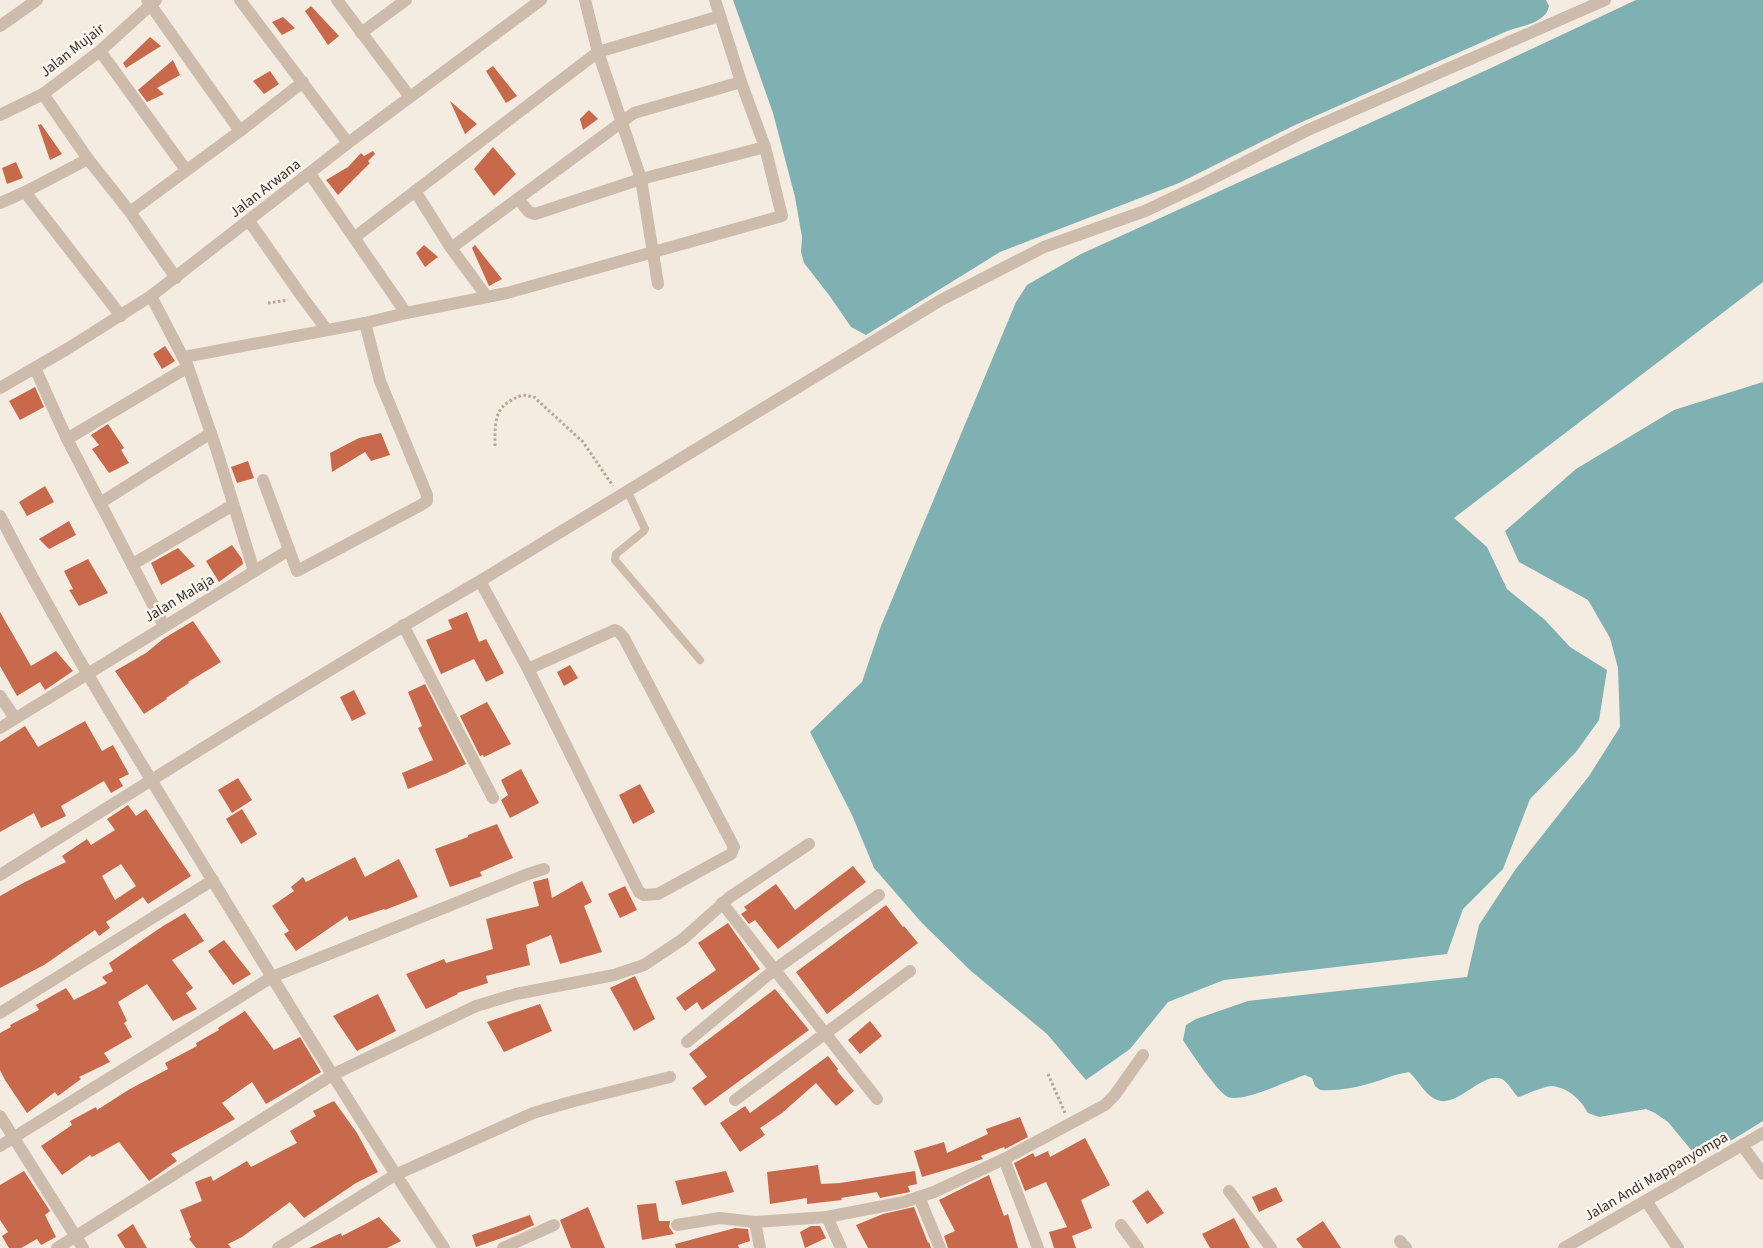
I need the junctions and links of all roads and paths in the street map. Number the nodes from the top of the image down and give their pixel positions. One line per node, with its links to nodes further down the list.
1 (37, 0): 11 (street)
2 (240, 0): 15 (street)
3 (337, 0): 12 (street)
4 (406, 0): 12 (street)
5 (541, 0): 18 (street, Jalan Arwana)
6 (585, 0): 14 (street)
7 (715, 0): 10 (street)
8 (1606, 0): 54 (street)
9 (152, 2): 13 (street, Jalan Mujair); 21 (street)
10 (720, 16): 14 (street); 16 (street)
11 (0, 26)
12 (361, 33): 18 (street)
13 (100, 51): 17 (street, Jalan Mujair); 25 (street)
14 (598, 52): 20 (street); 28 (street)
15 (303, 82): 21 (street); 22 (street)
16 (741, 82): 20 (street); 23 (street)
17 (43, 94): 19 (street, Jalan Mujair); 24 (street)
18 (410, 97): 22 (street, Jalan Arwana)
19 (0, 115)
20 (621, 122): 27 (street); 30 (street)
21 (240, 131): 25 (street)
22 (348, 143): 26 (street, Jalan Arwana)
23 (765, 146): 27 (street); 36 (street)
24 (88, 159): 29 (street); 32 (street)
25 (186, 170): 32 (street)
26 (310, 174): 33 (street, Jalan Arwana); 34 (street)
27 (641, 179): 30 (street); 36 (street)
28 (415, 191): 34 (street); 35 (street)
29 (25, 192): 31 (street); 44 (street)
30 (518, 199): 35 (street)
31 (0, 204)
32 (130, 212): 37 (street)
33 (249, 221): 37 (street, Jalan Arwana); 41 (street)
34 (355, 237): 43 (street)
35 (451, 248): 40 (street)
36 (653, 253): 38 (street); 40 (street)
37 (176, 278): 39 (street, Jalan Arwana)
38 (658, 284)
39 (151, 296): 44 (street, Jalan Arwana); 47 (street)
40 (487, 297): 43 (street)
41 (303, 298): 42 (path); 46 (street)
42 (268, 303)
43 (406, 313): 45 (street)
44 (121, 316): 48 (street, Jalan Arwana)
45 (365, 323): 46 (street); 58 (street)
46 (327, 330): 47 (street)
47 (186, 362): 50 (street); 51 (street)
48 (35, 368): 49 (street, Jalan Arwana); 51 (street)
49 (0, 388)
50 (211, 433): 55 (street); 56 (street)
51 (67, 438): 55 (street)
52 (495, 446): 54 (path)
53 (263, 480): 58 (street)
54 (623, 492): 61 (street); 64 (lane)
55 (100, 503): 59 (street)
56 (232, 505): 59 (street); 60 (street)
57 (0, 516): 66 (street)
58 (289, 550): 60 (street, Jalan Malaja)
59 (132, 564): 63 (street)
60 (254, 571): 63 (street, Jalan Malaja)
61 (480, 581): 62 (street); 65 (street)
62 (403, 625): 70 (street); 71 (street)
63 (164, 626): 66 (street, Jalan Malaja)
64 (700, 660)
65 (528, 669): 65 (street)
66 (87, 674): 68 (street, Jalan Malaja); 70 (street)
67 (0, 696): 68 (street)
68 (15, 718): 69 (street, Jalan Malaja)
69 (0, 728)
70 (151, 780): 74 (street); 75 (street)
71 (492, 798)
72 (809, 844): 77 (street)
73 (544, 869): 80 (street)
74 (0, 875)
75 (213, 880): 80 (street); 81 (street)
76 (879, 895): 78 (street)
77 (722, 903): 78 (street); 85 (street)
78 (774, 970): 82 (street); 83 (street)
79 (910, 971): 82 (street)
80 (272, 977): 85 (street); 93 (street)
81 (0, 1013)
82 (826, 1034): 88 (street); 89 (street)
83 (687, 1042)
84 (1143, 1055): 91 (street)
85 (334, 1074): 98 (street); 107 (street)
86 (1048, 1074): 91 (path)
87 (670, 1077): 98 (street)
88 (877, 1099)
89 (735, 1100)
90 (0, 1116): 93 (street)
91 (1070, 1125): 96 (street)
92 (1763, 1133): 94 (street, Jalan Andi Mappanyompa)
93 (14, 1138): 95 (street); 107 (street)
94 (1742, 1145): 97 (street); 101 (street, Jalan Andi Mappanyompa)
95 (0, 1146)
96 (1004, 1159): 100 (street); 116 (street)
97 (1763, 1174)
98 (395, 1175): 110 (street); 111 (street)
99 (1230, 1191): 118 (street)
100 (919, 1197): 102 (street); 115 (street)
101 (1646, 1201): 119 (street, Jalan Andi Mappanyompa); 120 (street)
102 (826, 1217): 103 (street); 114 (street)
103 (755, 1222): 106 (street); 113 (street)
104 (1121, 1224): 117 (street)
105 (554, 1225): 112 (street)
106 (677, 1225)
107 (75, 1236): 108 (street); 109 (street)
108 (58, 1248)
109 (83, 1248)
110 (278, 1248)
111 (444, 1248)
112 (502, 1248)
113 (760, 1248)
114 (841, 1248)
115 (940, 1248)
116 (1038, 1248)
117 (1138, 1248)
118 (1272, 1248)
119 (1564, 1248)
120 (1678, 1248)

